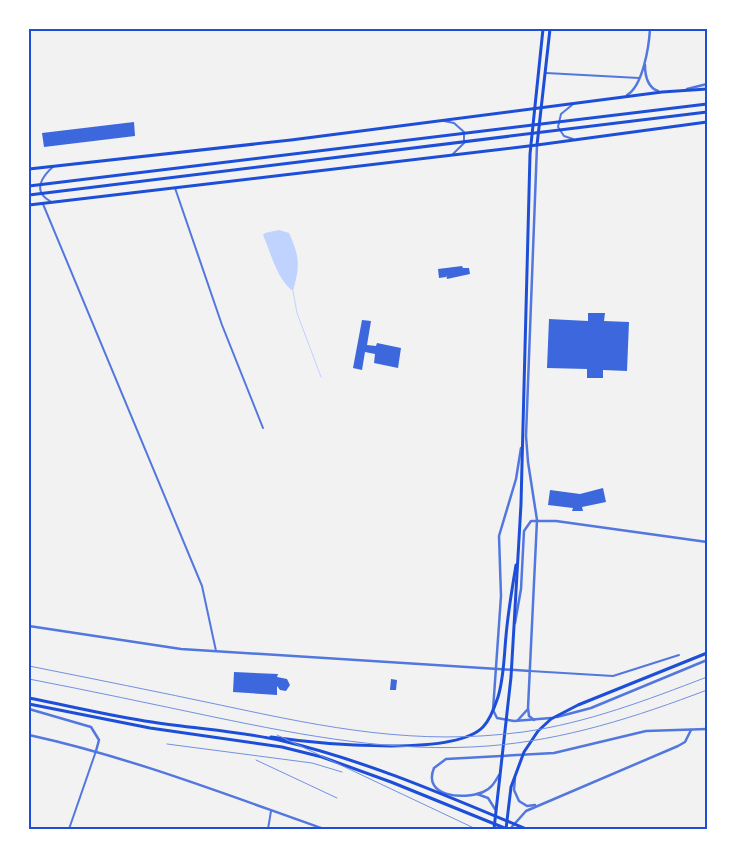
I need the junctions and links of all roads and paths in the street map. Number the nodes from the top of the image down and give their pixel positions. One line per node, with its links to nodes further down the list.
1 (543, 29): 15 (main road)
2 (550, 29): 5 (main road)
3 (650, 29): 4 (street)
4 (645, 61): 6 (street); 10 (street)
5 (545, 73): 6 (street); 14 (main road)
6 (639, 78): 11 (street)
7 (707, 84): 9 (street)
8 (707, 89): 9 (main road)
9 (686, 90): 10 (main road)
10 (662, 92): 11 (main road)
11 (623, 97): 12 (main road)
12 (576, 103): 14 (main road); 19 (street)
13 (707, 104): 25 (main road)
14 (541, 107): 15 (main road); 20 (main road)
15 (534, 108): 17 (main road); 21 (main road)
16 (707, 112): 27 (main road)
17 (440, 120): 22 (street); 23 (main road)
18 (707, 122): 19 (main road)
19 (578, 139): 20 (main road)
20 (537, 145): 21 (main road); 33 (street)
21 (531, 146): 22 (main road); 32 (main road)
22 (448, 155): 26 (main road)
23 (54, 166): 24 (main road); 28 (street)
24 (29, 169)
25 (29, 186)
26 (175, 188): 28 (main road); 31 (street)
27 (29, 195)
28 (53, 203): 29 (main road)
29 (43, 204): 30 (main road); 38 (street)
30 (29, 205)
31 (263, 428)
32 (521, 447): 35 (main road); 42 (street)
33 (537, 520): 34 (street); 37 (street); 43 (street)
34 (707, 542)
35 (518, 550): 37 (main road); 53 (main road)
36 (29, 626): 38 (street)
37 (514, 626): 55 (main road)
38 (216, 650): 42 (street)
39 (707, 653): 56 (main road)
40 (679, 655): 43 (street)
41 (707, 660): 48 (street)
42 (496, 670): 43 (street); 49 (street)
43 (530, 671): 46 (street)
44 (29, 698): 53 (main road)
45 (29, 704): 65 (main road)
46 (528, 708): 48 (street); 49 (street)
47 (29, 709): 54 (street)
48 (534, 720): 49 (street)
49 (514, 721)
50 (707, 729): 51 (street)
51 (691, 730): 57 (street); 58 (street)
52 (29, 735): 54 (street)
53 (255, 735): 66 (main road)
54 (96, 751): 60 (street); 61 (street)
55 (500, 774): 57 (street); 59 (main road)
56 (515, 774): 58 (street); 65 (main road)
57 (476, 794): 59 (street)
58 (542, 803): 65 (street)
59 (496, 810): 64 (main road)
60 (271, 811): 62 (street); 63 (street)
61 (69, 829)
62 (268, 829)
63 (324, 829)
64 (494, 829)
65 (508, 829)
66 (526, 829)

